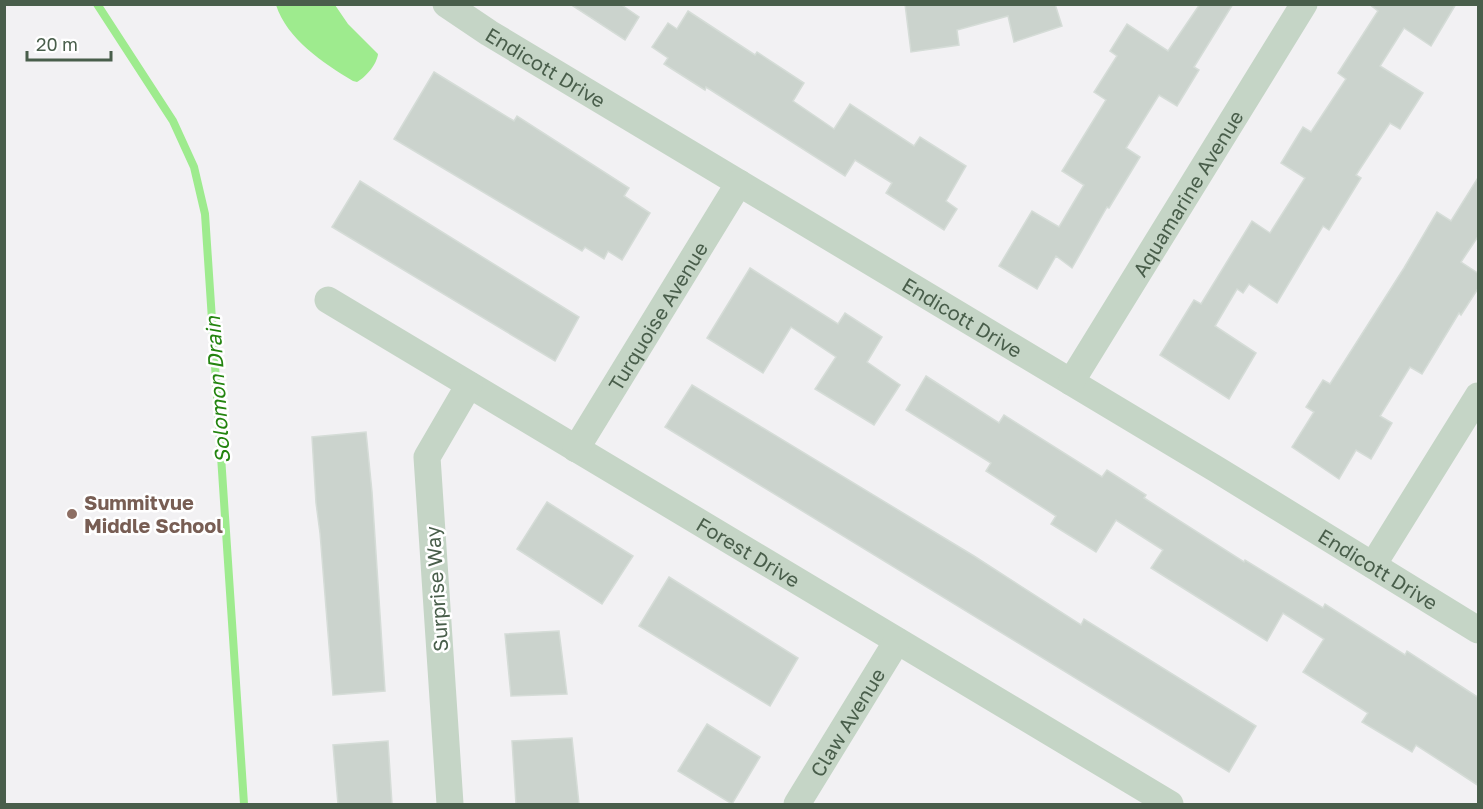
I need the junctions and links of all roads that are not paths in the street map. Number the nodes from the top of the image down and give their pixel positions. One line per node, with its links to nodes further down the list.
1 (446, 4): 3 (street, Endicott Drive)
2 (1304, 4): 5 (street, Aquamarine Avenue)
3 (739, 183): 5 (street, Endicott Drive); 8 (street, Turquoise Avenue)
4 (328, 300): 6 (street, Forest Drive)
5 (1071, 382): 9 (street, Endicott Drive)
6 (469, 385): 8 (street, Forest Drive); 12 (street, Surprise Way)
7 (1479, 396): 9 (street)
8 (576, 449): 11 (street, Forest Drive)
9 (1372, 565): 10 (street, Endicott Drive)
10 (1479, 630)
11 (897, 640): 13 (street, Claw Avenue); 14 (street, Forest Drive)
12 (450, 804)
13 (797, 804)
14 (1170, 804)

